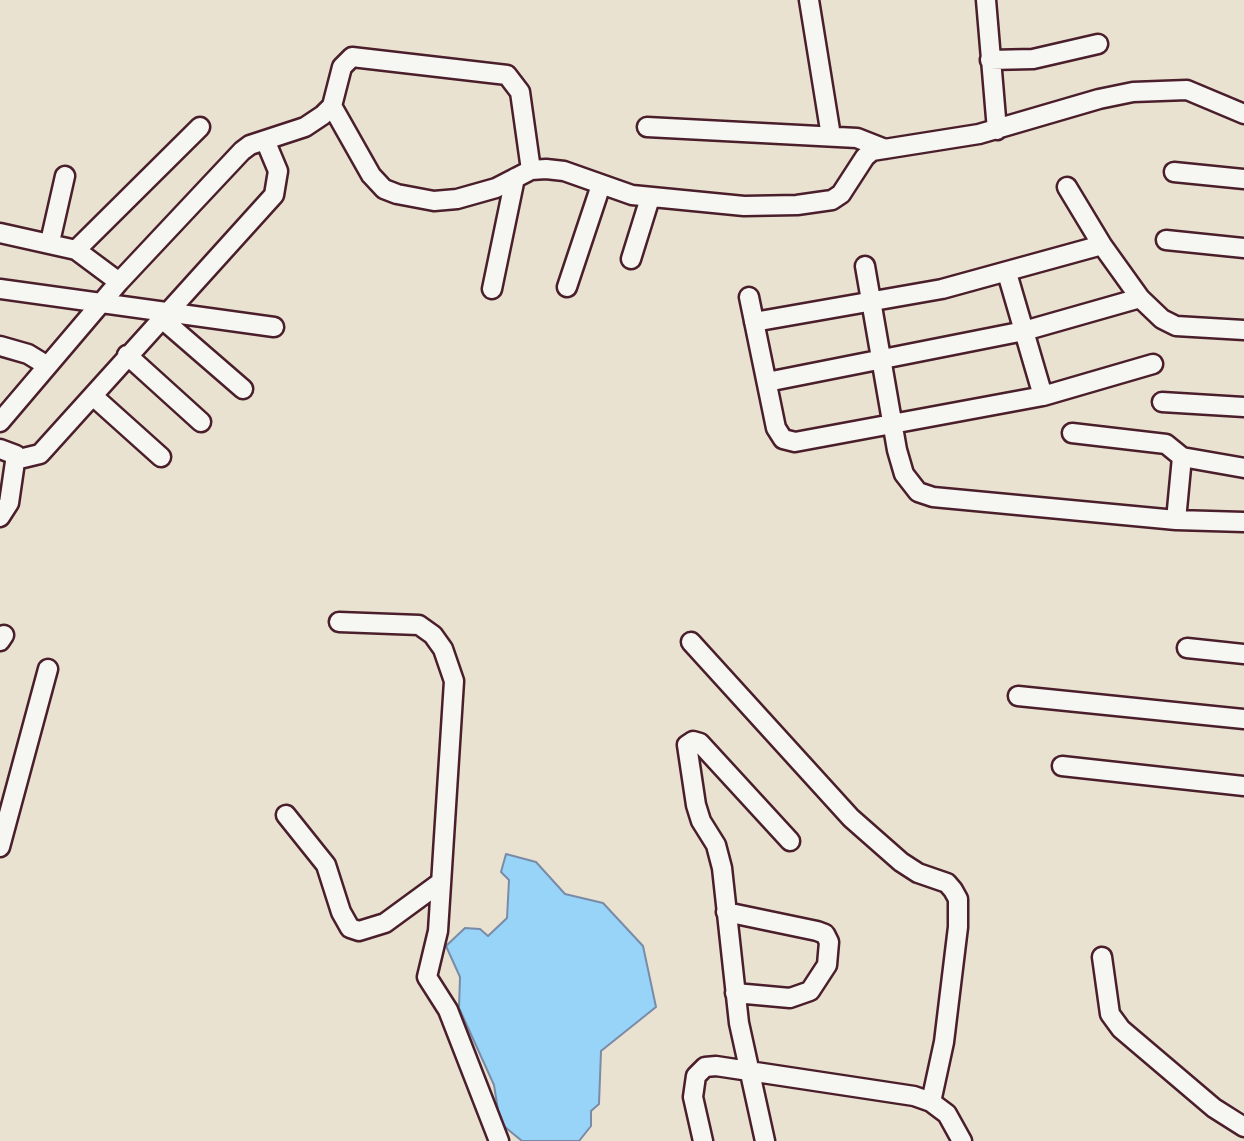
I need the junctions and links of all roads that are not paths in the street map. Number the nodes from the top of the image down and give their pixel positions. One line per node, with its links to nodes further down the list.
1 (809, 0): 10 (street)
2 (986, 0): 4 (street)
3 (1098, 44): 4 (street)
4 (990, 60): 9 (street)
5 (332, 106): 11 (street); 14 (street); 14 (street)
6 (1244, 114): 9 (street)
7 (200, 127): 25 (street)
8 (647, 127): 10 (street)
9 (997, 130): 12 (street)
10 (831, 136): 12 (street)
11 (272, 138): 29 (street); 37 (street)
12 (885, 149): 19 (street)
13 (1174, 172): 16 (street)
14 (523, 174): 17 (street); 32 (street)
15 (65, 176): 22 (street)
16 (1244, 179)
17 (601, 185): 19 (street); 30 (street)
18 (1067, 187): 23 (street)
19 (650, 198): 26 (street)
20 (0, 233): 22 (street)
21 (1166, 240): 24 (street)
22 (50, 242): 25 (street)
23 (1102, 245): 28 (street); 34 (street)
24 (1244, 248)
25 (76, 250): 29 (street)
26 (632, 259)
27 (865, 266): 35 (street)
28 (1007, 274): 35 (street); 41 (street)
29 (119, 282): 36 (street)
30 (567, 287)
31 (0, 289): 36 (street)
32 (492, 289)
33 (749, 297): 38 (street)
34 (1140, 299): 40 (street); 41 (street)
35 (872, 302): 38 (street); 44 (street)
36 (99, 305): 37 (street); 46 (street)
37 (164, 316): 39 (street); 43 (street); 48 (street)
38 (754, 322): 47 (street)
39 (274, 327)
40 (1244, 330)
41 (1024, 331): 44 (street); 50 (street)
42 (0, 346): 46 (street)
43 (127, 355): 49 (street); 54 (street)
44 (881, 361): 47 (street); 55 (street)
45 (1153, 364): 50 (street)
46 (46, 365): 53 (street)
47 (766, 382): 55 (street)
48 (243, 389)
49 (93, 396): 58 (street); 60 (street)
50 (1043, 396): 55 (street)
51 (1163, 402): 52 (street)
52 (1244, 407)
53 (0, 422)
54 (201, 422)
55 (892, 423): 63 (street)
56 (1072, 433): 59 (street)
57 (0, 449): 60 (street)
58 (161, 457)
59 (1182, 457): 61 (street); 63 (street)
60 (15, 460): 62 (street)
61 (1244, 468)
62 (0, 517)
63 (1176, 520): 64 (street)
64 (1244, 523)
65 (339, 622): 77 (street)
66 (691, 642): 82 (street)
67 (1187, 648): 68 (street)
68 (1244, 654)
69 (48, 669): 76 (street)
70 (1018, 696): 71 (street)
71 (1244, 719)
72 (1062, 766): 73 (street)
73 (1244, 786)
74 (286, 815): 77 (street)
75 (790, 841): 78 (street)
76 (0, 847)
77 (441, 882): 84 (street)
78 (726, 912): 80 (street); 80 (street)
79 (1101, 957): 83 (street)
80 (735, 993): 81 (street)
81 (747, 1071): 82 (street); 85 (street); 86 (street)
82 (932, 1102): 87 (street)
83 (1244, 1127)
84 (499, 1141)
85 (703, 1141)
86 (765, 1141)
87 (962, 1141)

